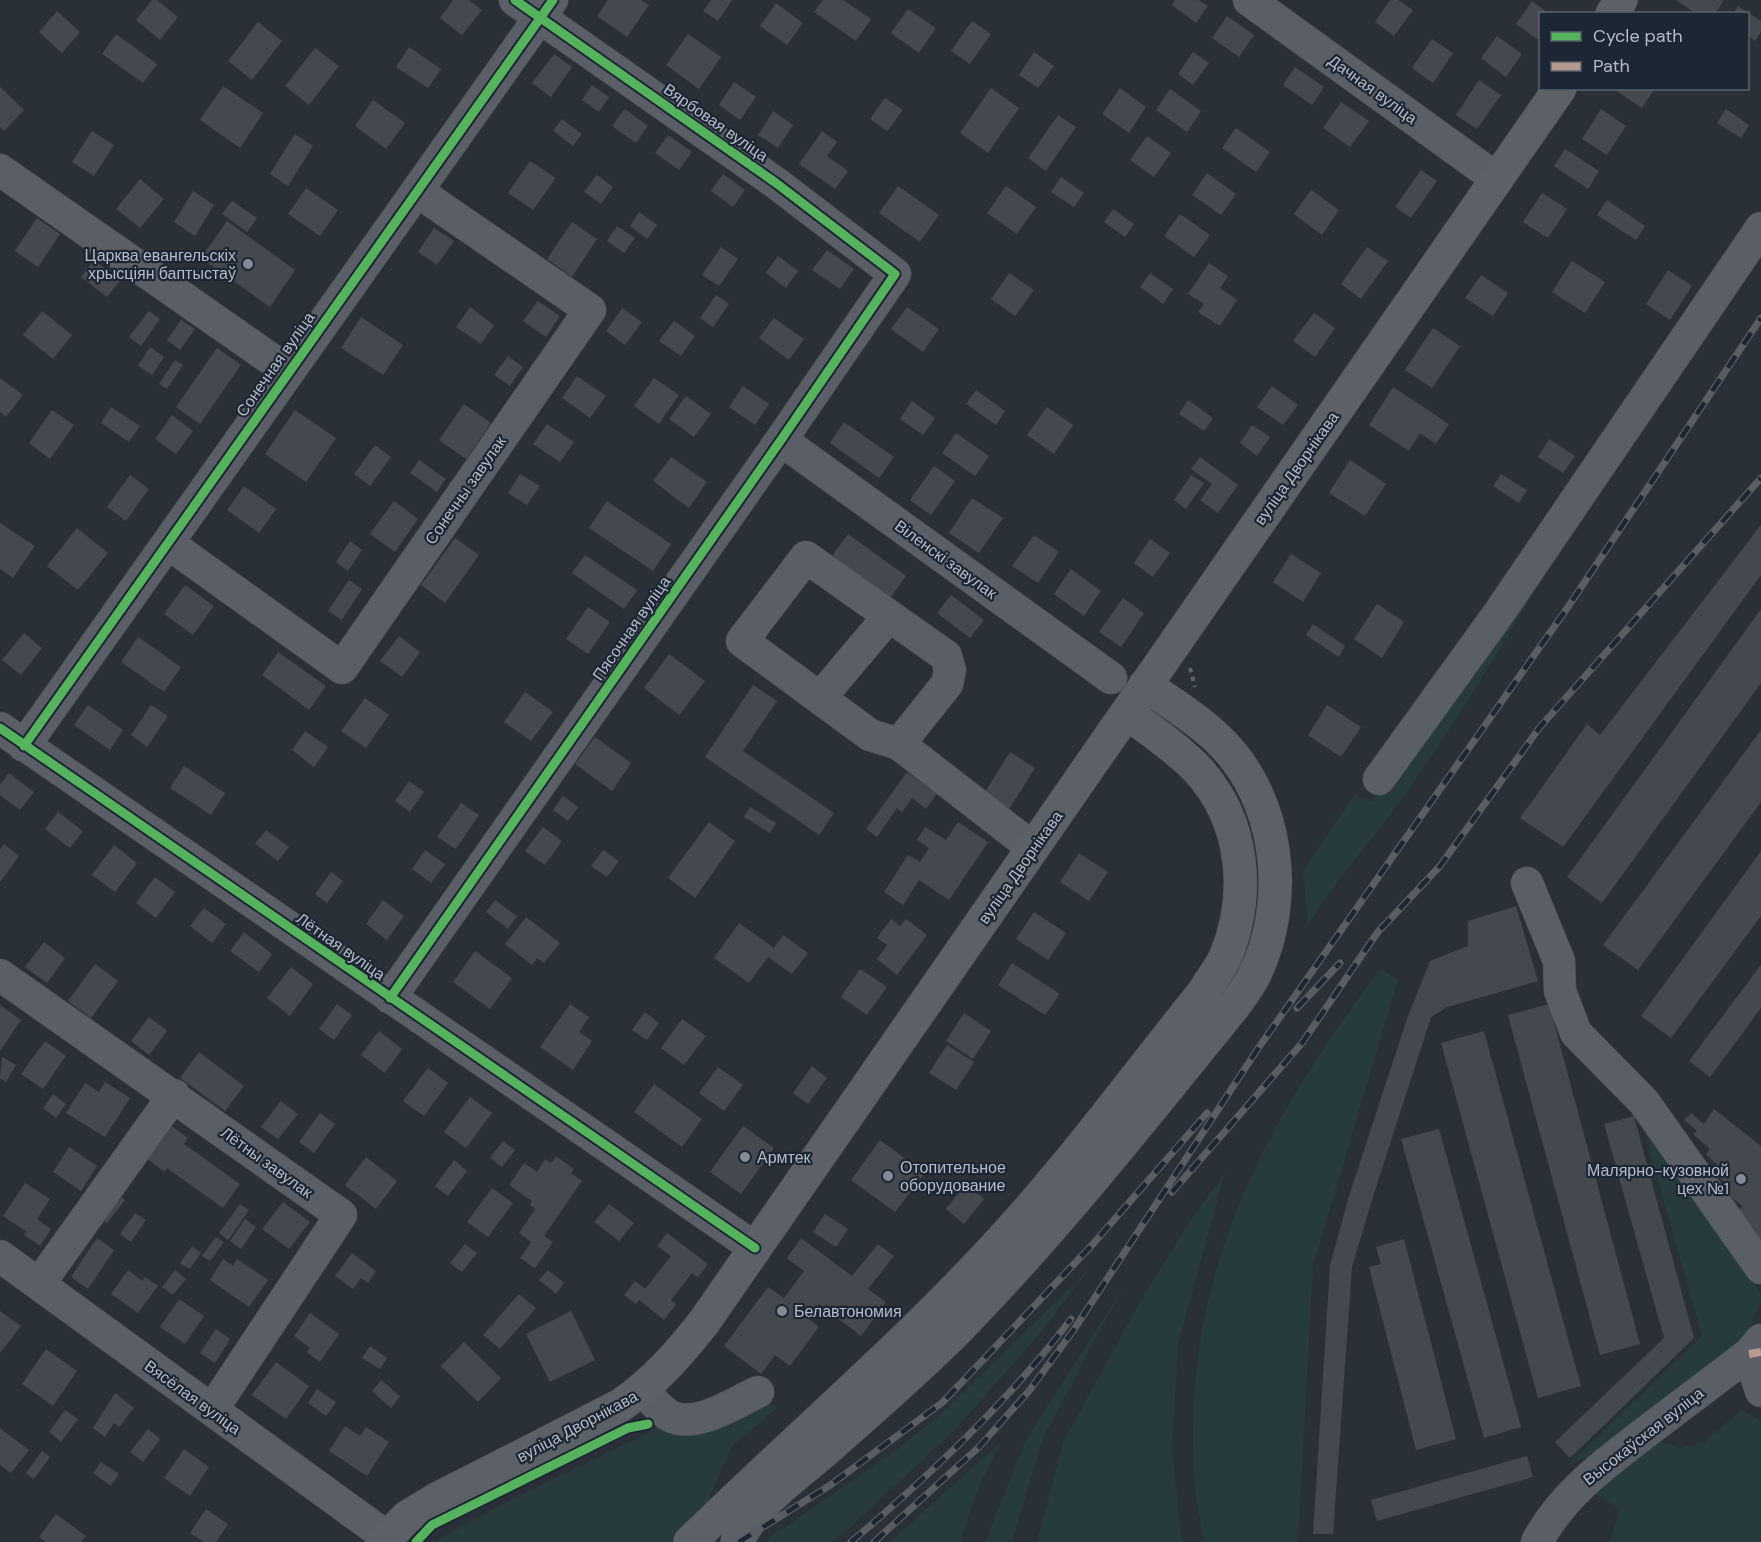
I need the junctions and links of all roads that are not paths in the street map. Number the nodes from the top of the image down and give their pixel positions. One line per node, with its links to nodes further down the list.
1 (515, 0): 3 (street, Вярбовая вуліца)
2 (1249, 0): 6 (street, Дачная вуліца)
3 (547, 9): 7 (street, Сонечная вуліца); 9 (street, Вярбовая вуліца)
4 (1559, 90): 6 (main road, вуліца Дворнікава)
5 (0, 170): 10 (street)
6 (1497, 179): 15 (main road, вуліца Дворнікава)
7 (417, 191): 10 (street, Сонечная вуліца); 12 (street, Сонечны завулак)
8 (1761, 228): 20 (street)
9 (895, 274): 11 (street, Пясочная вуліца)
10 (288, 371): 12 (street, Сонечная вуліца)
11 (782, 440): 14 (street, Віленскі завулак); 24 (street, Пясочная вуліца)
12 (169, 544): 18 (street, Сонечная вуліца)
13 (889, 616): 16 (street); 16 (street); 19 (street)
14 (1111, 678)
15 (1145, 685): 17 (main road, вуліца Дворнікава); 37 (main road)
16 (820, 698): 19 (street)
17 (1126, 713): 21 (main road, вуліца Дворнікава); 36 (main road)
18 (12, 737): 24 (street, Лётная вуліца)
19 (899, 744): 21 (street)
20 (1379, 779)
21 (1033, 848): 26 (main road, вуліца Дворнікава)
22 (1527, 883): 28 (street)
23 (0, 975): 25 (street, Лётны завулак)
24 (390, 998): 26 (street, Лётная вуліца)
25 (174, 1095): 29 (street); 34 (street, Лётны завулак)
26 (755, 1248): 31 (main road, вуліца Дворнікава)
27 (0, 1256): 29 (street, Вясёлая вуліца)
28 (1761, 1268)
29 (39, 1284): 34 (street, Вясёлая вуліца)
30 (1755, 1347): 32 (street); 38 (street, Высокаўская вуліца)
31 (644, 1390): 33 (street); 35 (main road, вуліца Дворнікава)
32 (1761, 1391)
33 (758, 1392)
34 (212, 1410): 35 (street, Вясёлая вуліца)
35 (385, 1539)
36 (690, 1542)
37 (737, 1542)
38 (1537, 1542)

